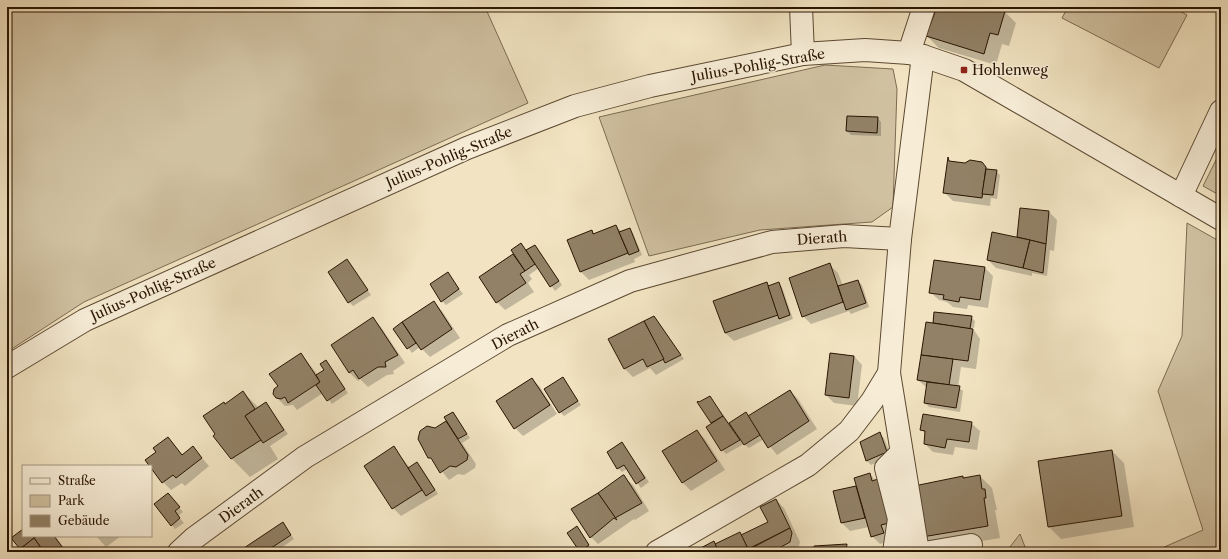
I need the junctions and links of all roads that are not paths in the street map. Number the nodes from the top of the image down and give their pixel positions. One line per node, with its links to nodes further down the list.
1 (801, 7): 3 (street)
2 (924, 7): 4 (street)
3 (803, 54): 4 (street, Julius-Pohlig-Straße); 9 (street, Julius-Pohlig-Straße)
4 (916, 54): 6 (street, Julius-Pohlig-Straße); 8 (street)
5 (1221, 111): 6 (street)
6 (1181, 196): 7 (street, Julius-Pohlig-Straße)
7 (1221, 220)
8 (900, 238): 10 (street); 13 (street, Dierath)
9 (7, 367)
10 (888, 373): 11 (street); 14 (street)
11 (901, 453): 15 (street); 16 (street)
12 (971, 545): 17 (street)
13 (179, 552)
14 (657, 552)
15 (894, 552)
16 (918, 552)
17 (930, 552)

